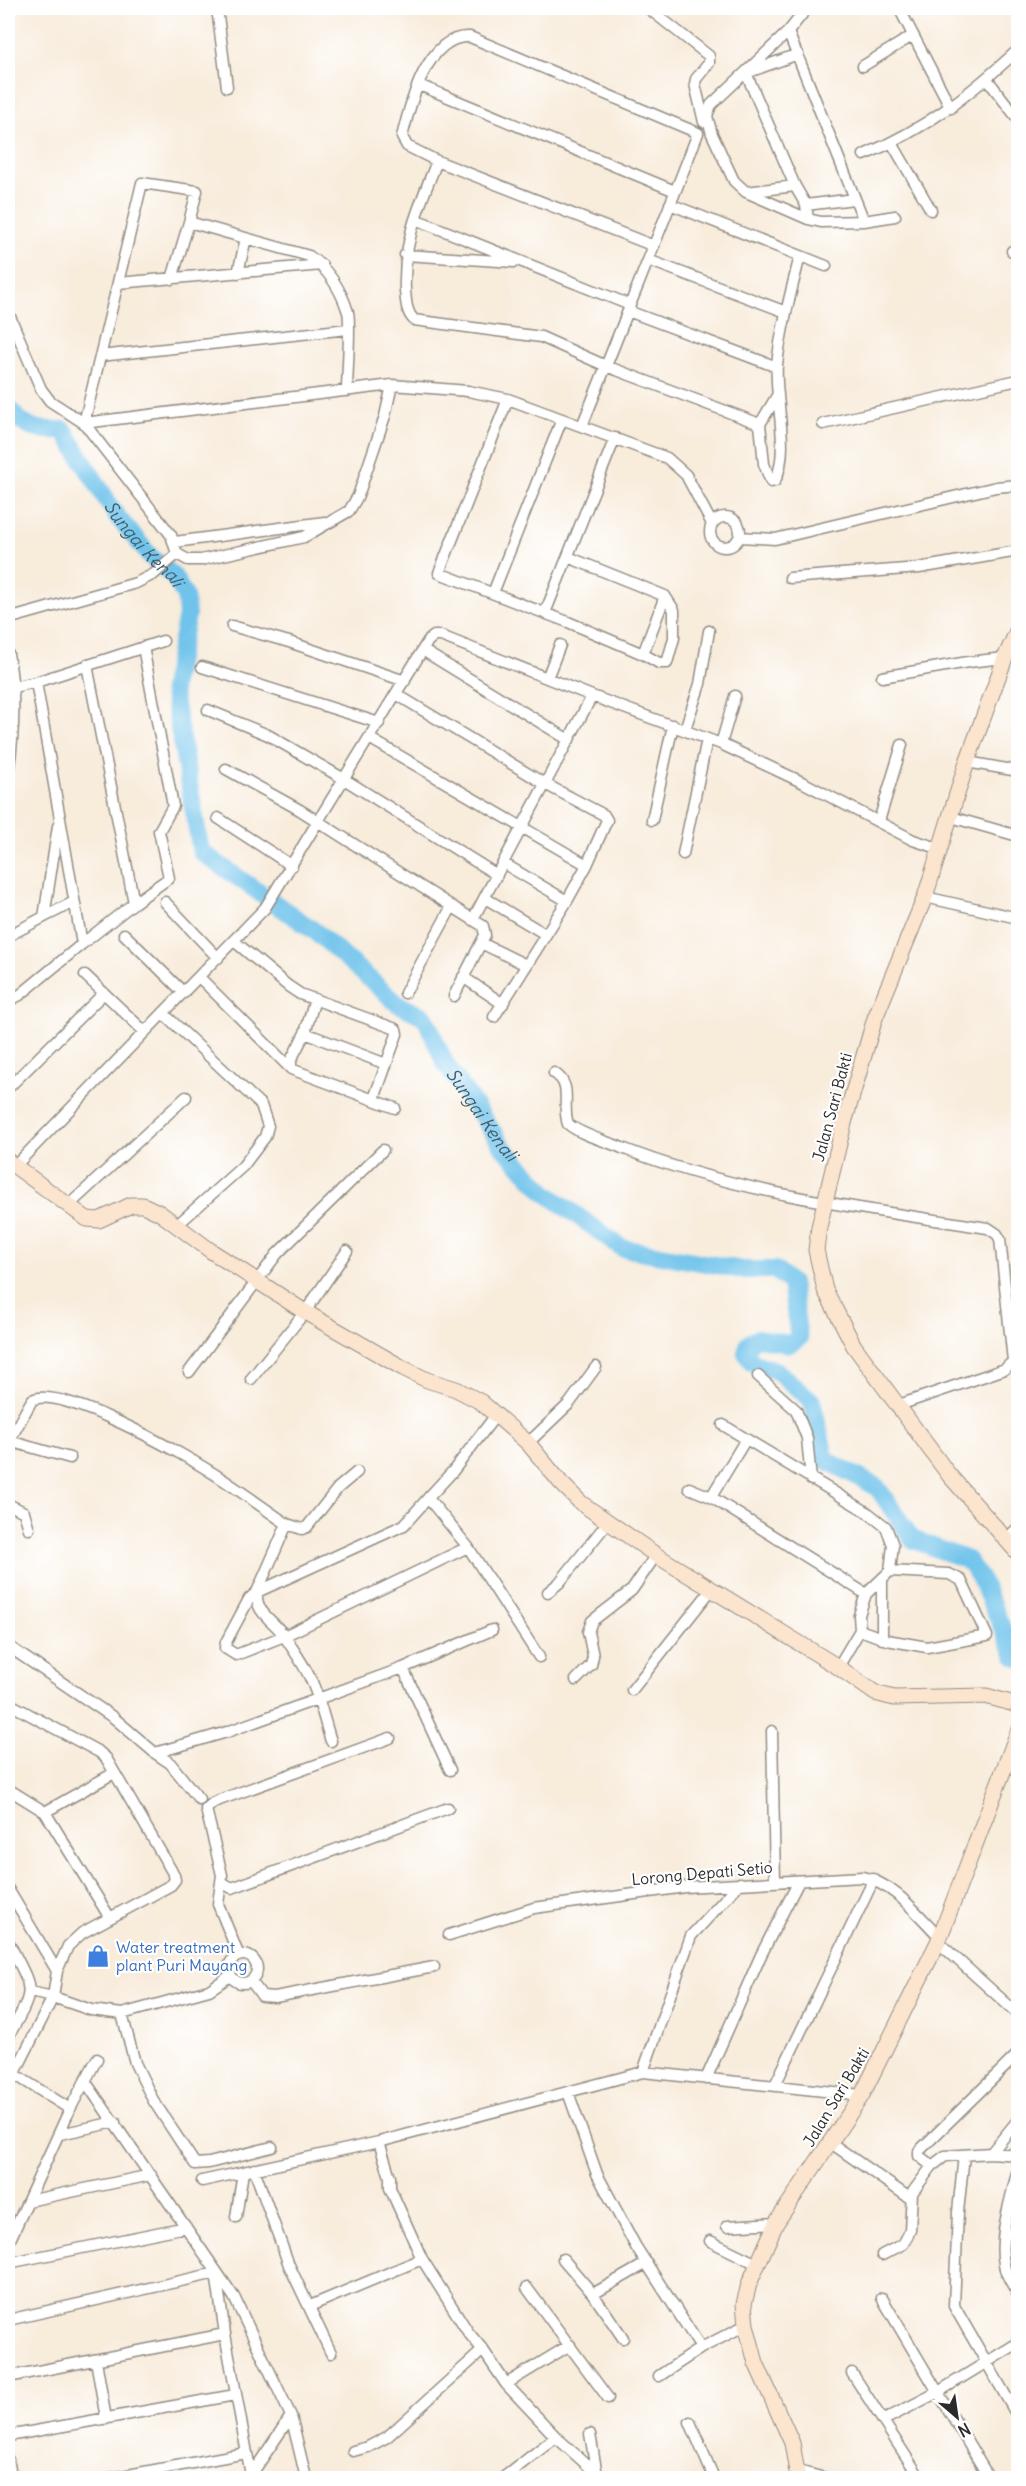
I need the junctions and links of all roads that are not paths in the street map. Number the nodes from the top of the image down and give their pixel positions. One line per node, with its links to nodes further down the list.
1 (217, 8): 13 (street)
2 (648, 8): 16 (street)
3 (807, 8): 5 (street)
4 (899, 8): 6 (street)
5 (788, 32): 8 (street); 10 (street)
6 (912, 36): 9 (street); 14 (street)
7 (1018, 50): 11 (street)
8 (798, 54): 10 (street); 23 (street)
9 (863, 66)
10 (746, 73): 16 (street); 20 (street)
11 (987, 79): 14 (street); 15 (street)
12 (419, 85): 19 (street); 21 (street); 21 (street)
13 (227, 87)
14 (951, 108): 17 (street)
15 (1018, 119)
16 (712, 134): 22 (street)
17 (892, 143): 18 (street); 26 (street)
18 (864, 155)
19 (437, 161): 28 (street); 33 (street)
20 (795, 186): 22 (street); 25 (street)
21 (675, 191): 24 (street)
22 (746, 192): 29 (street)
23 (854, 199): 25 (street); 30 (street)
24 (670, 204): 33 (street); 35 (street)
25 (806, 206): 29 (street)
26 (931, 210)
27 (895, 216): 30 (street)
28 (415, 219): 34 (street); 37 (street)
29 (808, 219): 30 (street)
30 (864, 221)
31 (189, 222): 32 (street); 41 (street); 42 (street)
32 (246, 238): 38 (street); 40 (street)
33 (654, 246): 36 (street)
34 (405, 255): 37 (street); 48 (street)
35 (800, 256): 39 (street); 45 (street)
36 (648, 260): 43 (street); 45 (street)
37 (523, 263): 43 (street)
38 (322, 265): 40 (street); 46 (street)
39 (826, 266)
40 (238, 273): 41 (street)
41 (172, 279): 42 (street)
42 (118, 283): 47 (street)
43 (629, 308): 48 (street); 49 (street)
44 (8, 312): 56 (street)
45 (786, 312): 49 (street)
46 (348, 329): 47 (street); 52 (street)
47 (100, 356): 56 (street)
48 (606, 366): 57 (street); 59 (street)
49 (777, 367): 53 (street)
50 (1018, 380): 58 (street)
51 (392, 385): 52 (street); 54 (street); 62 (street)
52 (347, 391): 56 (street)
53 (778, 394): 57 (street); 57 (street)
54 (508, 399): 55 (street); 70 (street)
55 (562, 419): 59 (street); 70 (street)
56 (84, 423): 65 (street)
57 (760, 424)
58 (823, 424)
59 (582, 426): 60 (street)
60 (615, 438): 63 (street); 68 (street)
61 (1018, 485): 64 (street)
62 (331, 521): 65 (street); 67 (street)
63 (712, 524): 64 (street); 64 (street)
64 (740, 537)
65 (175, 542): 67 (street)
66 (1018, 551): 69 (street)
67 (174, 557): 73 (street)
68 (568, 557): 71 (street); 72 (street)
69 (790, 578)
70 (493, 593): 72 (street)
71 (665, 596): 82 (street); 82 (street)
72 (545, 613): 82 (street)
73 (8, 619)
74 (232, 626): 88 (street)
75 (1018, 629): 83 (main road, Jalan Sari Bakti)
76 (709, 631): 97 (street)
77 (163, 640): 79 (street)
78 (560, 645): 87 (street)
79 (143, 647): 84 (street); 128 (street)
80 (424, 651): 87 (street); 88 (street); 100 (street)
81 (8, 654): 90 (street)
82 (643, 654)
83 (1005, 658): 86 (street); 103 (main road, Jalan Sari Bakti)
84 (87, 665): 89 (street); 128 (street)
85 (202, 667): 95 (street)
86 (882, 677)
87 (547, 678): 92 (street)
88 (405, 681): 91 (street)
89 (36, 682): 90 (street); 109 (street)
90 (13, 687): 106 (street)
91 (396, 694): 95 (street); 108 (street)
92 (592, 696): 96 (street); 100 (street)
93 (735, 696): 101 (street)
94 (208, 710): 107 (street)
95 (379, 723): 98 (street)
96 (673, 726): 97 (street); 112 (street)
97 (685, 729): 99 (street)
98 (369, 738): 107 (street); 115 (street)
99 (707, 739): 101 (street); 118 (street)
100 (569, 740): 108 (street)
101 (721, 744): 113 (street)
102 (902, 745): 113 (street)
103 (968, 762): 105 (street); 110 (main road, Jalan Sari Bakti)
104 (226, 769): 114 (street)
105 (1018, 771)
106 (8, 773)
107 (344, 779): 114 (street); 122 (street)
108 (545, 784): 115 (street); 120 (street)
109 (60, 817): 126 (street); 130 (street)
110 (951, 817): 116 (street); 117 (main road, Jalan Sari Bakti)
111 (218, 818): 121 (street)
112 (652, 820)
113 (879, 821): 117 (street)
114 (319, 822): 121 (street); 129 (street)
115 (522, 827): 119 (street); 120 (street)
116 (1018, 836)
117 (941, 849): 123 (main road, Jalan Sari Bakti)
118 (683, 854)
119 (503, 863): 122 (street); 125 (street)
120 (587, 865): 125 (street)
121 (292, 866): 136 (street)
122 (497, 875): 124 (street)
123 (925, 897): 131 (street); 164 (main road, Jalan Sari Bakti)
124 (485, 898): 132 (street); 134 (street)
125 (567, 900): 134 (street)
126 (74, 902): 130 (street); 138 (street)
127 (165, 902): 139 (street)
128 (134, 903): 138 (street)
129 (452, 906): 132 (street); 146 (street)
130 (44, 917): 135 (street)
131 (1018, 918)
132 (473, 919): 137 (street)
133 (124, 934): 145 (street)
134 (545, 934): 140 (street)
135 (8, 936)
136 (234, 941): 139 (street); 148 (street)
137 (481, 943): 140 (street); 142 (street)
138 (82, 944): 149 (street)
139 (218, 958): 143 (street)
140 (526, 965): 150 (street)
141 (85, 975): 144 (street)
142 (463, 977): 147 (street); 150 (street)
143 (199, 978): 145 (street); 156 (street)
144 (104, 993): 153 (street); 158 (street)
145 (183, 993): 151 (street)
146 (405, 993)
147 (453, 996)
148 (315, 999): 154 (street); 155 (street)
149 (8, 1001)
150 (503, 1004): 152 (street)
151 (164, 1013): 153 (street); 166 (street)
152 (494, 1017)
153 (145, 1032): 163 (street)
154 (305, 1033): 155 (street); 156 (street)
155 (386, 1064): 160 (street)
156 (291, 1069): 160 (street)
157 (554, 1073): 164 (street)
158 (8, 1088)
159 (186, 1097): 165 (street)
160 (374, 1099): 161 (street)
161 (394, 1108)
162 (383, 1150): 168 (street)
163 (11, 1164): 165 (main road)
164 (826, 1202): 174 (main road, Jalan Sari Bakti); 174 (street)
165 (68, 1206): 166 (main road)
166 (176, 1226): 168 (main road)
167 (347, 1251): 169 (street)
168 (257, 1281): 169 (main road); 171 (street)
169 (305, 1312): 173 (street); 175 (main road)
170 (596, 1367): 179 (street)
171 (189, 1372)
172 (758, 1376): 182 (street)
173 (252, 1380)
174 (896, 1406): 190 (main road, Jalan Sari Bakti)
175 (496, 1415): 179 (main road); 185 (street)
176 (723, 1425): 177 (street)
177 (746, 1439): 182 (street); 184 (street)
178 (8, 1442): 180 (street); 188 (street)
179 (528, 1443): 187 (main road)
180 (70, 1458)
181 (357, 1472): 188 (street)
182 (811, 1480): 194 (street)
183 (689, 1488): 184 (street)
184 (711, 1497): 198 (street)
185 (428, 1498): 191 (street); 196 (street)
186 (8, 1504): 189 (street)
187 (608, 1522): 193 (main road); 197 (street)
188 (287, 1524): 196 (street)
189 (29, 1528)
190 (1013, 1533): 192 (main road, Jalan Sari Bakti)
191 (468, 1547): 201 (street); 204 (street)
192 (1018, 1553)
193 (656, 1555): 195 (main road); 207 (street)
194 (886, 1575): 198 (street); 202 (street); 202 (street)
195 (711, 1590): 205 (main road); 208 (street)
196 (257, 1592): 201 (street); 201 (street)
197 (548, 1592)
198 (866, 1594): 200 (street)
199 (492, 1630): 206 (street)
200 (860, 1630): 202 (street); 205 (street)
201 (284, 1636): 209 (street)
202 (882, 1639)
203 (8, 1646): 216 (street)
204 (539, 1657)
205 (838, 1667): 211 (main road)
206 (403, 1668): 209 (street); 217 (street)
207 (576, 1680)
208 (632, 1690)
209 (317, 1699): 215 (street); 216 (street)
210 (8, 1703): 218 (street)
211 (1018, 1705)
212 (772, 1731): 224 (street)
213 (1018, 1732): 231 (main road, Jalan Sari Bakti)
214 (390, 1738): 226 (street)
215 (331, 1741)
216 (155, 1753): 220 (street)
217 (450, 1770)
218 (114, 1773): 222 (street); 229 (street)
219 (8, 1789): 222 (street)
220 (199, 1799)
221 (448, 1808): 226 (street)
222 (45, 1812): 229 (street)
223 (874, 1879): 225 (street, Lorong Depati Setio); 231 (street); 249 (street)
224 (775, 1881): 225 (street, Lorong Depati Setio); 227 (street, Lorong Depati Setio)
225 (799, 1881): 247 (street)
226 (221, 1882): 233 (street)
227 (740, 1883): 230 (street, Lorong Depati Setio); 245 (street)
228 (8, 1889): 235 (street)
229 (110, 1918): 235 (street)
230 (449, 1935)
231 (939, 1940): 241 (street); 252 (main road, Jalan Sari Bakti)
232 (8, 1941): 238 (street)
233 (239, 1956): 236 (street); 237 (street)
234 (434, 1967): 237 (street)
235 (57, 1971): 239 (street)
236 (230, 1976): 237 (street); 240 (street)
237 (251, 1981)
238 (30, 1992): 239 (street); 242 (street)
239 (53, 1997): 240 (street); 246 (street)
240 (122, 2014): 259 (street)
241 (1018, 2014)
242 (8, 2037)
243 (1018, 2054): 263 (street)
244 (97, 2059): 248 (street)
245 (643, 2072): 247 (street); 251 (street)
246 (14, 2074): 250 (street); 253 (street)
247 (706, 2079): 249 (street)
248 (85, 2081): 253 (street); 255 (street)
249 (775, 2085): 252 (street)
250 (8, 2087)
251 (568, 2092): 257 (street); 283 (street)
252 (862, 2095): 258 (main road, Jalan Sari Bakti)
253 (70, 2109): 256 (street)
254 (1018, 2120): 260 (street)
255 (115, 2122): 256 (street); 267 (street)
256 (60, 2134): 270 (street)
257 (379, 2142): 265 (street); 280 (street)
258 (831, 2143): 269 (street); 272 (main road, Jalan Sari Bakti)
259 (272, 2147)
260 (991, 2153): 261 (street); 262 (street)
261 (964, 2155): 263 (street); 301 (street)
262 (1018, 2155)
263 (932, 2166): 269 (street)
264 (1018, 2168): 275 (street)
265 (254, 2169): 266 (street); 290 (street)
266 (243, 2172): 268 (street); 271 (street)
267 (151, 2175): 270 (street); 274 (street)
268 (202, 2181)
269 (911, 2199): 279 (street)
270 (27, 2201): 278 (street)
271 (236, 2217)
272 (776, 2223): 273 (street); 284 (main road, Jalan Sari Bakti)
273 (727, 2226)
274 (186, 2227): 282 (street); 285 (street)
275 (1005, 2233): 276 (street); 288 (street)
276 (1018, 2236)
277 (710, 2241): 284 (street)
278 (8, 2244)
279 (882, 2255)
280 (422, 2259): 290 (street); 298 (street)
281 (564, 2259): 287 (street)
282 (8, 2263)
283 (647, 2263): 287 (street); 297 (street)
284 (757, 2264): 292 (main road, Jalan Sari Bakti)
285 (216, 2273): 291 (street); 293 (street); 309 (street)
286 (527, 2288): 296 (street)
287 (593, 2294): 294 (street)
288 (1018, 2294)
289 (882, 2298): 306 (street)
290 (310, 2306): 299 (street)
291 (8, 2320)
292 (746, 2325): 297 (street); 320 (main road, Jalan Sari Bakti)
293 (225, 2334): 300 (street); 307 (street)
294 (623, 2338)
295 (1018, 2343): 301 (street)
296 (570, 2345): 305 (street); 308 (street)
297 (700, 2348): 303 (street)
298 (483, 2350): 305 (street); 317 (street)
299 (331, 2353)
300 (96, 2360): 304 (street); 311 (street)
301 (986, 2361): 306 (street); 310 (street)
302 (852, 2373): 312 (street)
303 (659, 2376)
304 (8, 2378)
305 (506, 2384): 316 (street)
306 (938, 2392): 312 (street); 330 (street)
307 (235, 2395): 311 (street); 318 (street)
308 (608, 2398)
309 (291, 2416): 322 (street); 325 (street)
310 (1018, 2417)
311 (106, 2419): 315 (street)
312 (884, 2420): 329 (street)
313 (690, 2422): 327 (street)
314 (590, 2434): 321 (street)
315 (8, 2436)
316 (556, 2437): 321 (street); 326 (street)
317 (353, 2451)
318 (246, 2453): 322 (street); 324 (street)
319 (8, 2460): 323 (street)
320 (798, 2475): 328 (street)
321 (597, 2476)
322 (249, 2477)
323 (12, 2478)
324 (112, 2478)
325 (306, 2478)
326 (503, 2478)
327 (714, 2478)
328 (825, 2478)
329 (920, 2478)
330 (989, 2478)

